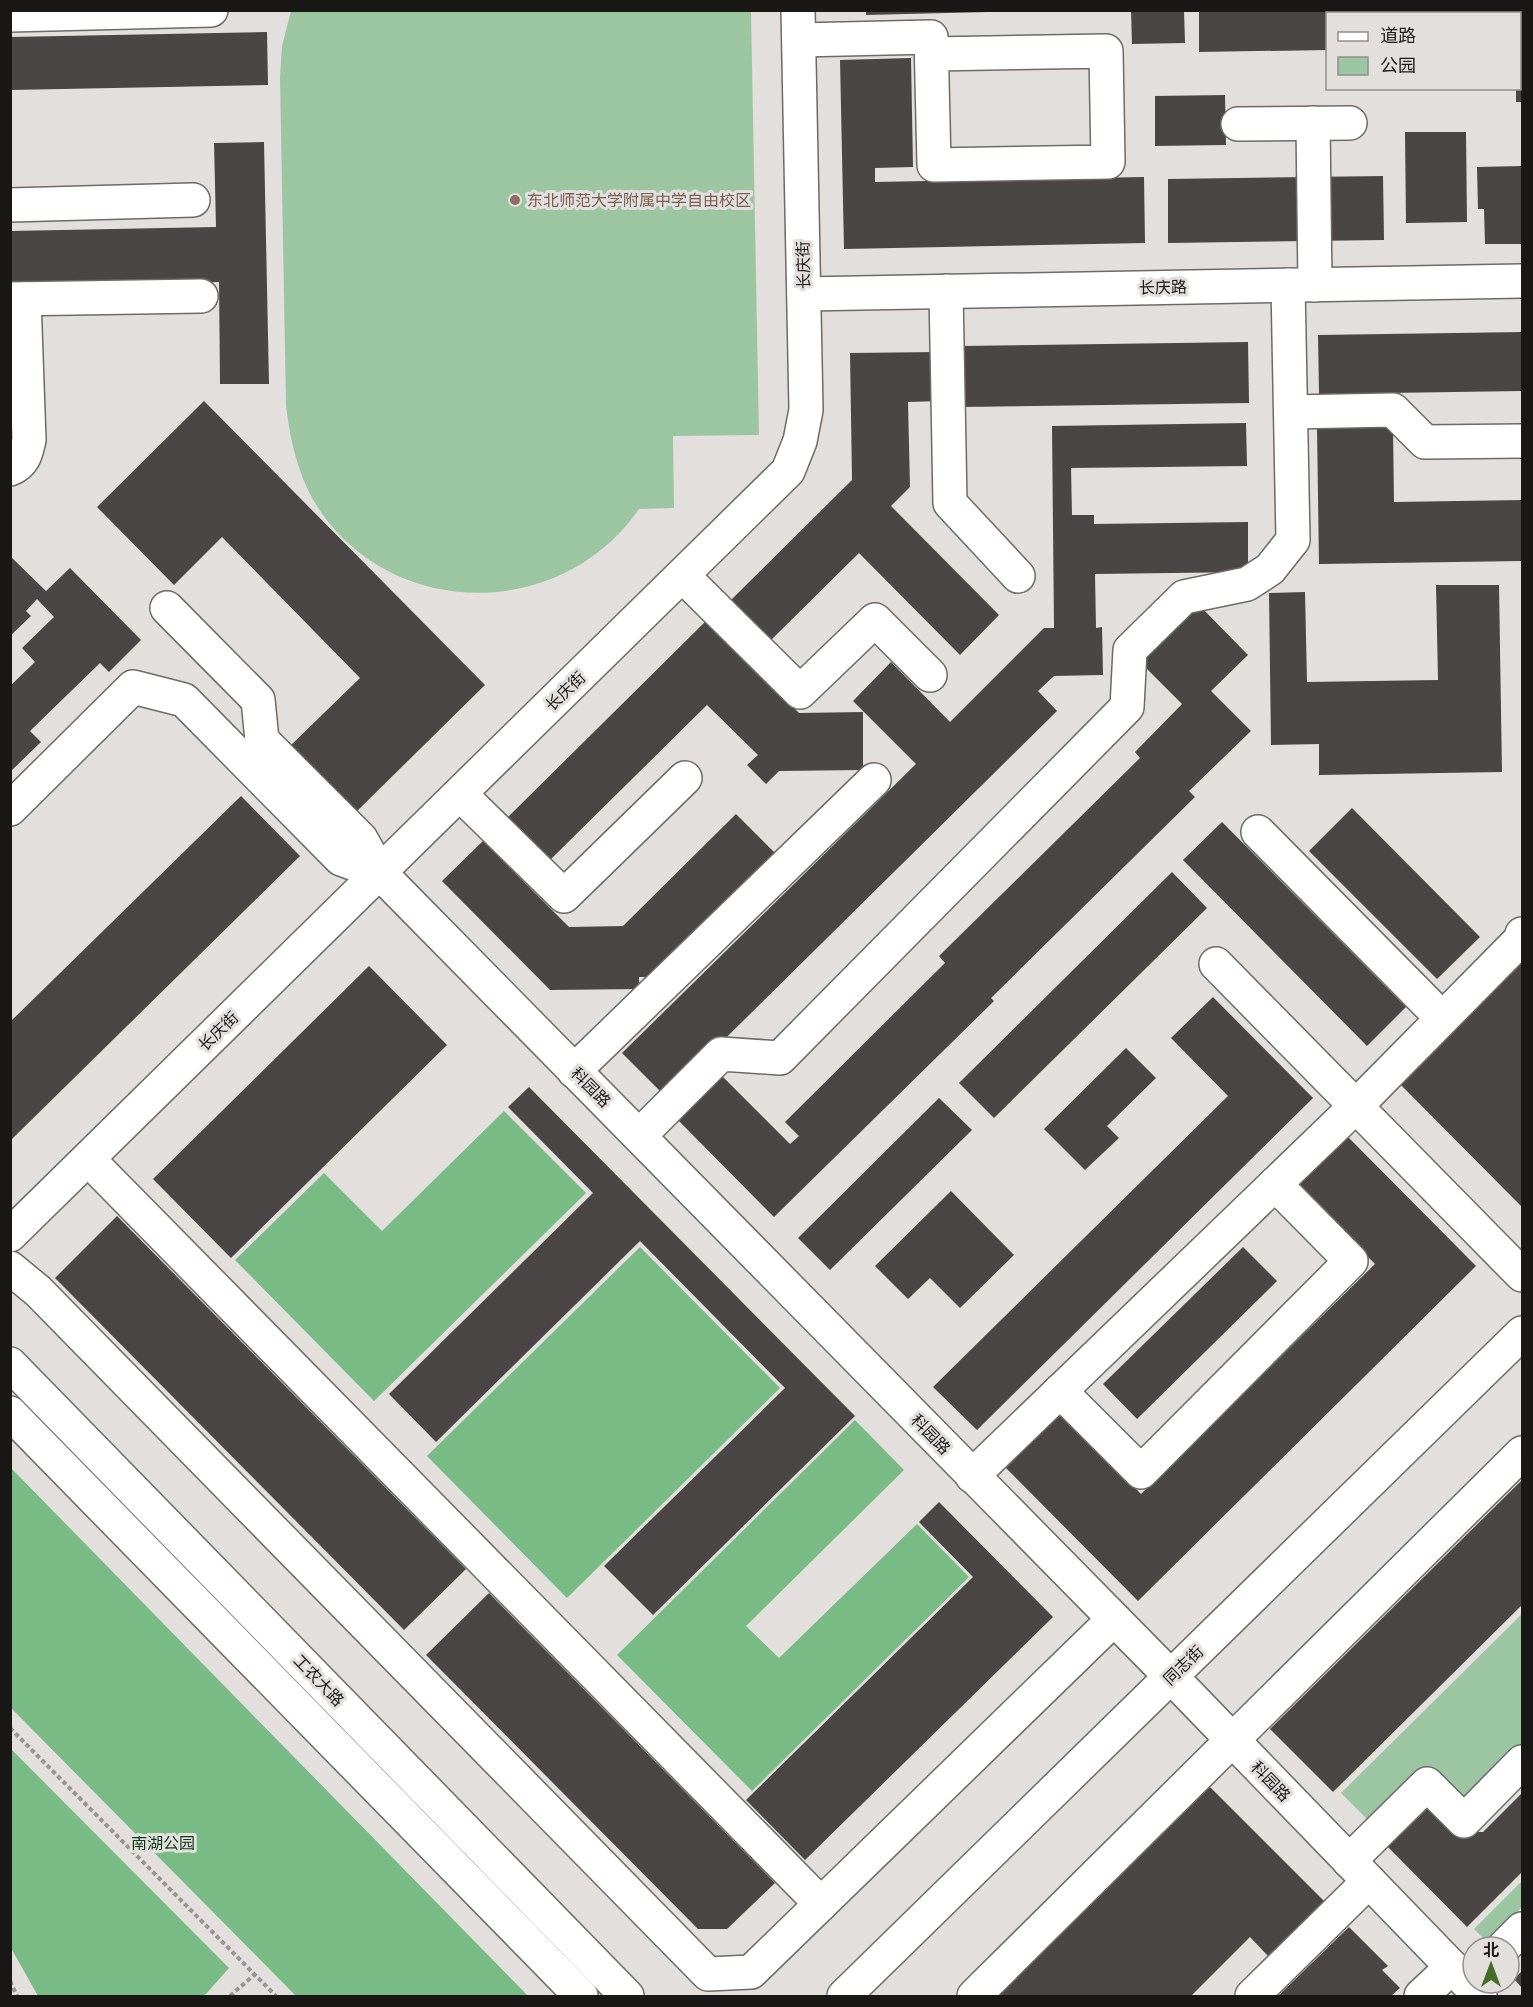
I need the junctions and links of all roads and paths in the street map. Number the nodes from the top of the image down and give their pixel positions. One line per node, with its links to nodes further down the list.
1 (211, 10): 2 (street)
2 (10, 15)
3 (799, 25): 4 (street); 13 (street, 长庆街)
4 (932, 54): 4 (street)
5 (1313, 123): 6 (street); 7 (street); 11 (street)
6 (1350, 123)
7 (1238, 124)
8 (194, 200): 9 (street)
9 (10, 205)
10 (1522, 281): 11 (street, 长庆路)
11 (1302, 285): 12 (street, 长庆路); 16 (street)
12 (946, 291): 13 (street, 长庆路); 20 (street)
13 (804, 294): 19 (street, 长庆街)
14 (201, 297): 15 (street)
15 (17, 299): 18 (street)
16 (1291, 412): 17 (street); 34 (street)
17 (1522, 441)
18 (10, 469)
19 (683, 576): 22 (street); 25 (street, 长庆街)
20 (1018, 576)
21 (167, 608): 28 (street)
22 (930, 675)
23 (685, 778): 25 (street)
24 (874, 780): 32 (street)
25 (460, 794): 28 (street, 长庆街)
26 (10, 809): 28 (street)
27 (1258, 832): 31 (street)
28 (380, 873): 32 (street, 科园路); 35 (street, 长庆街)
29 (1522, 934): 31 (street)
30 (1216, 964): 33 (street)
31 (1442, 1018): 33 (street)
32 (574, 1071): 34 (street, 科园路)
33 (1356, 1106): 36 (street); 39 (street)
34 (639, 1136): 46 (street, 科园路)
35 (88, 1159): 37 (street, 长庆街); 53 (street)
36 (1275, 1184): 43 (street); 43 (street)
37 (10, 1235)
38 (10, 1268): 53 (street)
39 (1522, 1275)
40 (1522, 1333): 48 (street, 同志街)
41 (1522, 1362): 48 (street, 同志街)
42 (10, 1364): 62 (street, 工农大路)
43 (1060, 1391): 46 (street)
44 (10, 1413): 61 (street, 工农大路)
45 (1522, 1454): 50 (street)
46 (972, 1476): 47 (street, 科园路)
47 (1113, 1619): 48 (street, 科园路); 53 (street)
48 (1178, 1685): 50 (street, 科园路); 63 (street, 同志街); 64 (street, 同志街)
49 (10, 1728): 55 (path)
50 (1232, 1740): 52 (street, 科园路); 65 (street)
51 (1522, 1762): 52 (street)
52 (1359, 1871): 54 (street, 科园路); 66 (street)
53 (821, 1904)
54 (1461, 1974)
55 (254, 1975): 59 (path); 60 (path)
56 (10, 1981): 58 (path)
57 (1461, 1983): 67 (street)
58 (17, 1996)
59 (230, 1996)
60 (276, 1996)
61 (581, 1996)
62 (627, 1996)
63 (844, 1996)
64 (876, 1996)
65 (974, 1996)
66 (1252, 1996)
67 (1422, 1996)

